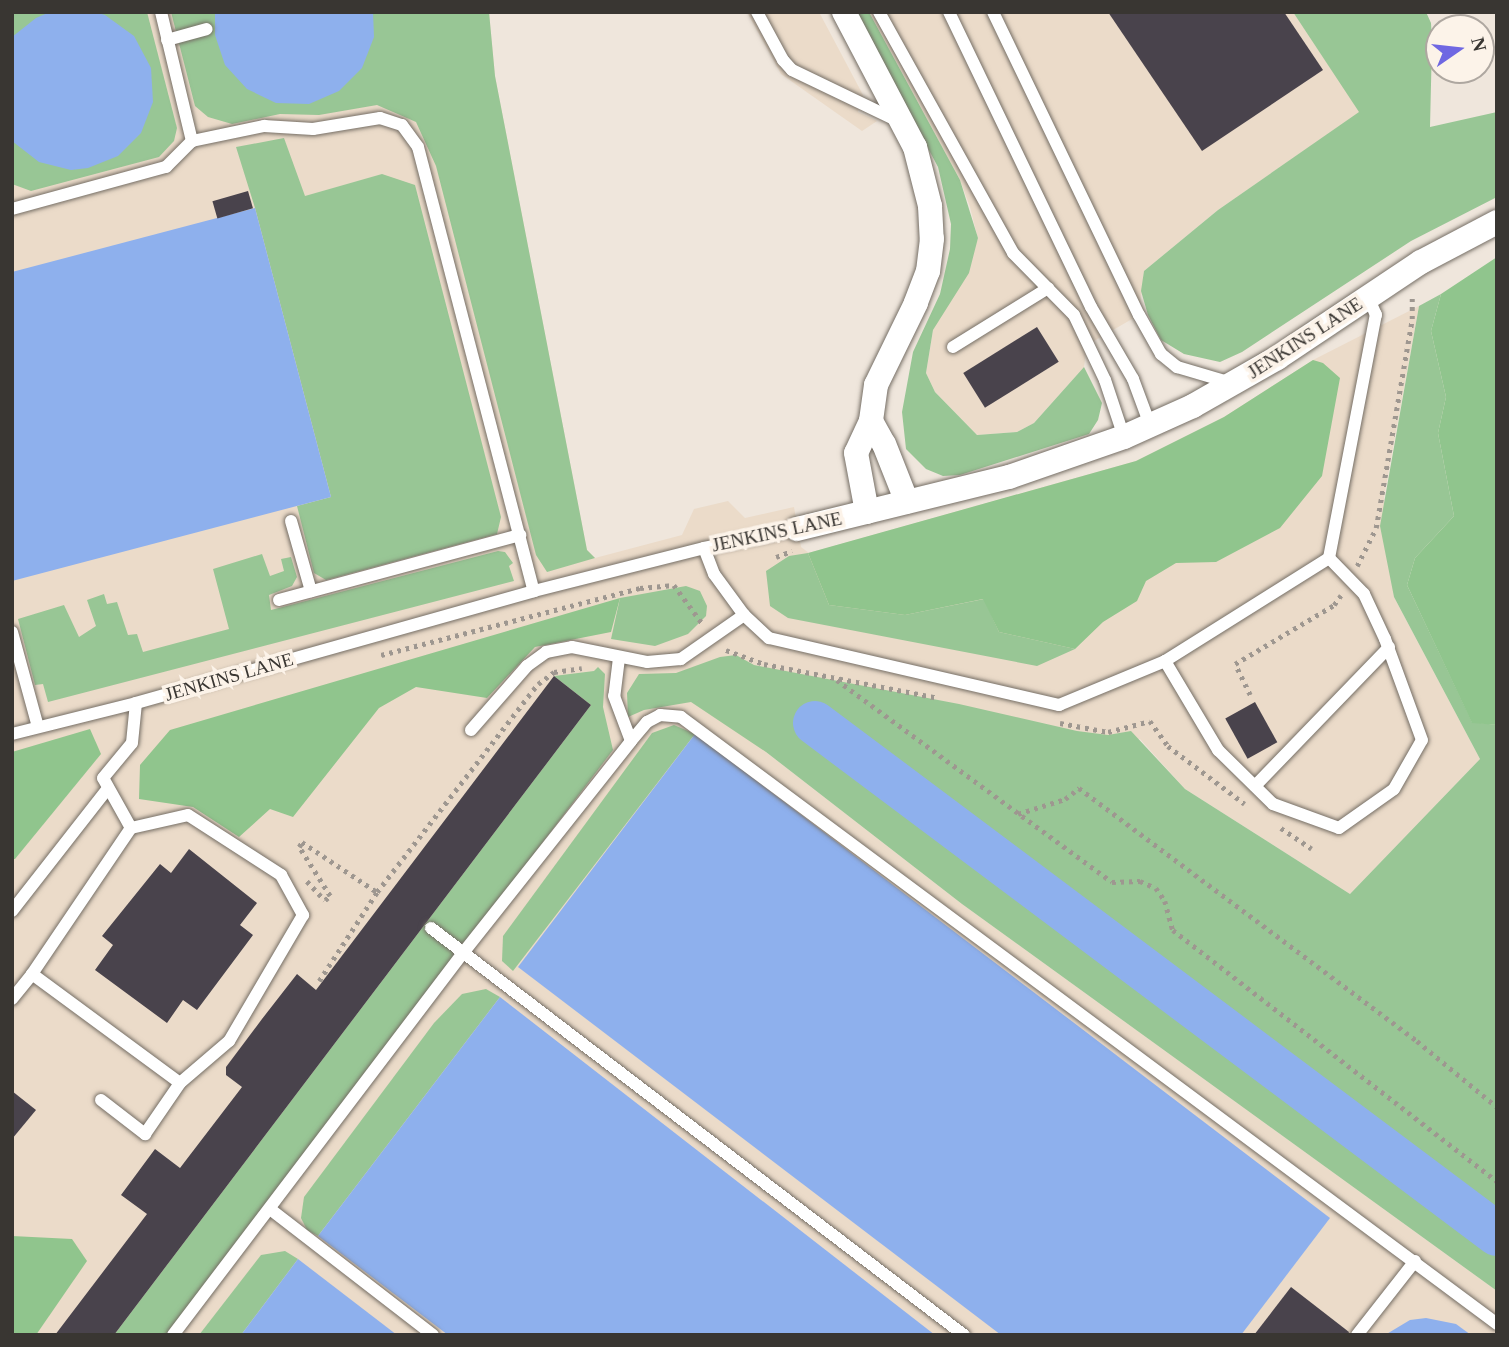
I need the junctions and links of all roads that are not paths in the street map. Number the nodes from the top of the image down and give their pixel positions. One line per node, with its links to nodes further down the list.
1 (161, 12): 8 (lane)
2 (757, 12): 9 (lane)
3 (844, 12): 9 (street)
4 (879, 12): 13 (lane)
5 (948, 12): 18 (lane)
6 (993, 12): 16 (lane)
7 (207, 29): 8 (lane)
8 (167, 40): 10 (lane)
9 (903, 124): 17 (street)
10 (192, 141): 11 (lane); 24 (lane)
11 (12, 209)
12 (1497, 222): 14 (street, JENKINS LANE)
13 (1048, 288): 15 (lane); 19 (lane)
14 (1368, 297): 16 (street, JENKINS LANE); 26 (lane)
15 (953, 348)
16 (1233, 383): 18 (street, JENKINS LANE)
17 (871, 421): 20 (street); 21 (street)
18 (1150, 425): 19 (street, JENKINS LANE)
19 (1124, 437): 20 (street, JENKINS LANE)
20 (906, 502): 21 (street, JENKINS LANE)
21 (867, 512): 23 (street, JENKINS LANE)
22 (292, 520): 27 (lane)
23 (796, 529): 25 (lane, JENKINS LANE)
24 (520, 535): 27 (lane); 28 (lane)
25 (704, 548): 28 (lane, JENKINS LANE); 30 (lane)
26 (1329, 558): 32 (lane); 34 (lane)
27 (311, 592): 29 (lane)
28 (534, 592): 35 (lane, JENKINS LANE)
29 (279, 600)
30 (744, 615): 33 (lane); 34 (lane)
31 (12, 632): 36 (lane)
32 (1388, 647): 40 (lane); 40 (lane)
33 (619, 658): 37 (lane); 39 (lane)
34 (1165, 661): 40 (lane)
35 (136, 704): 36 (lane, JENKINS LANE); 41 (lane)
36 (38, 727): 38 (lane, JENKINS LANE)
37 (471, 730)
38 (12, 734)
39 (631, 741): 45 (lane); 51 (lane)
40 (1255, 786)
41 (108, 788): 42 (lane); 43 (lane)
42 (131, 828): 46 (lane); 48 (lane)
43 (12, 911)
44 (431, 928): 45 (lane)
45 (463, 953): 50 (lane); 55 (lane)
46 (32, 974): 47 (lane); 48 (lane)
47 (12, 999)
48 (180, 1083): 49 (lane)
49 (102, 1100)
50 (270, 1209): 53 (lane); 54 (lane)
51 (1415, 1261): 52 (lane); 56 (lane)
52 (1497, 1324)
53 (173, 1335)
54 (433, 1335)
55 (964, 1335)
56 (1357, 1335)

